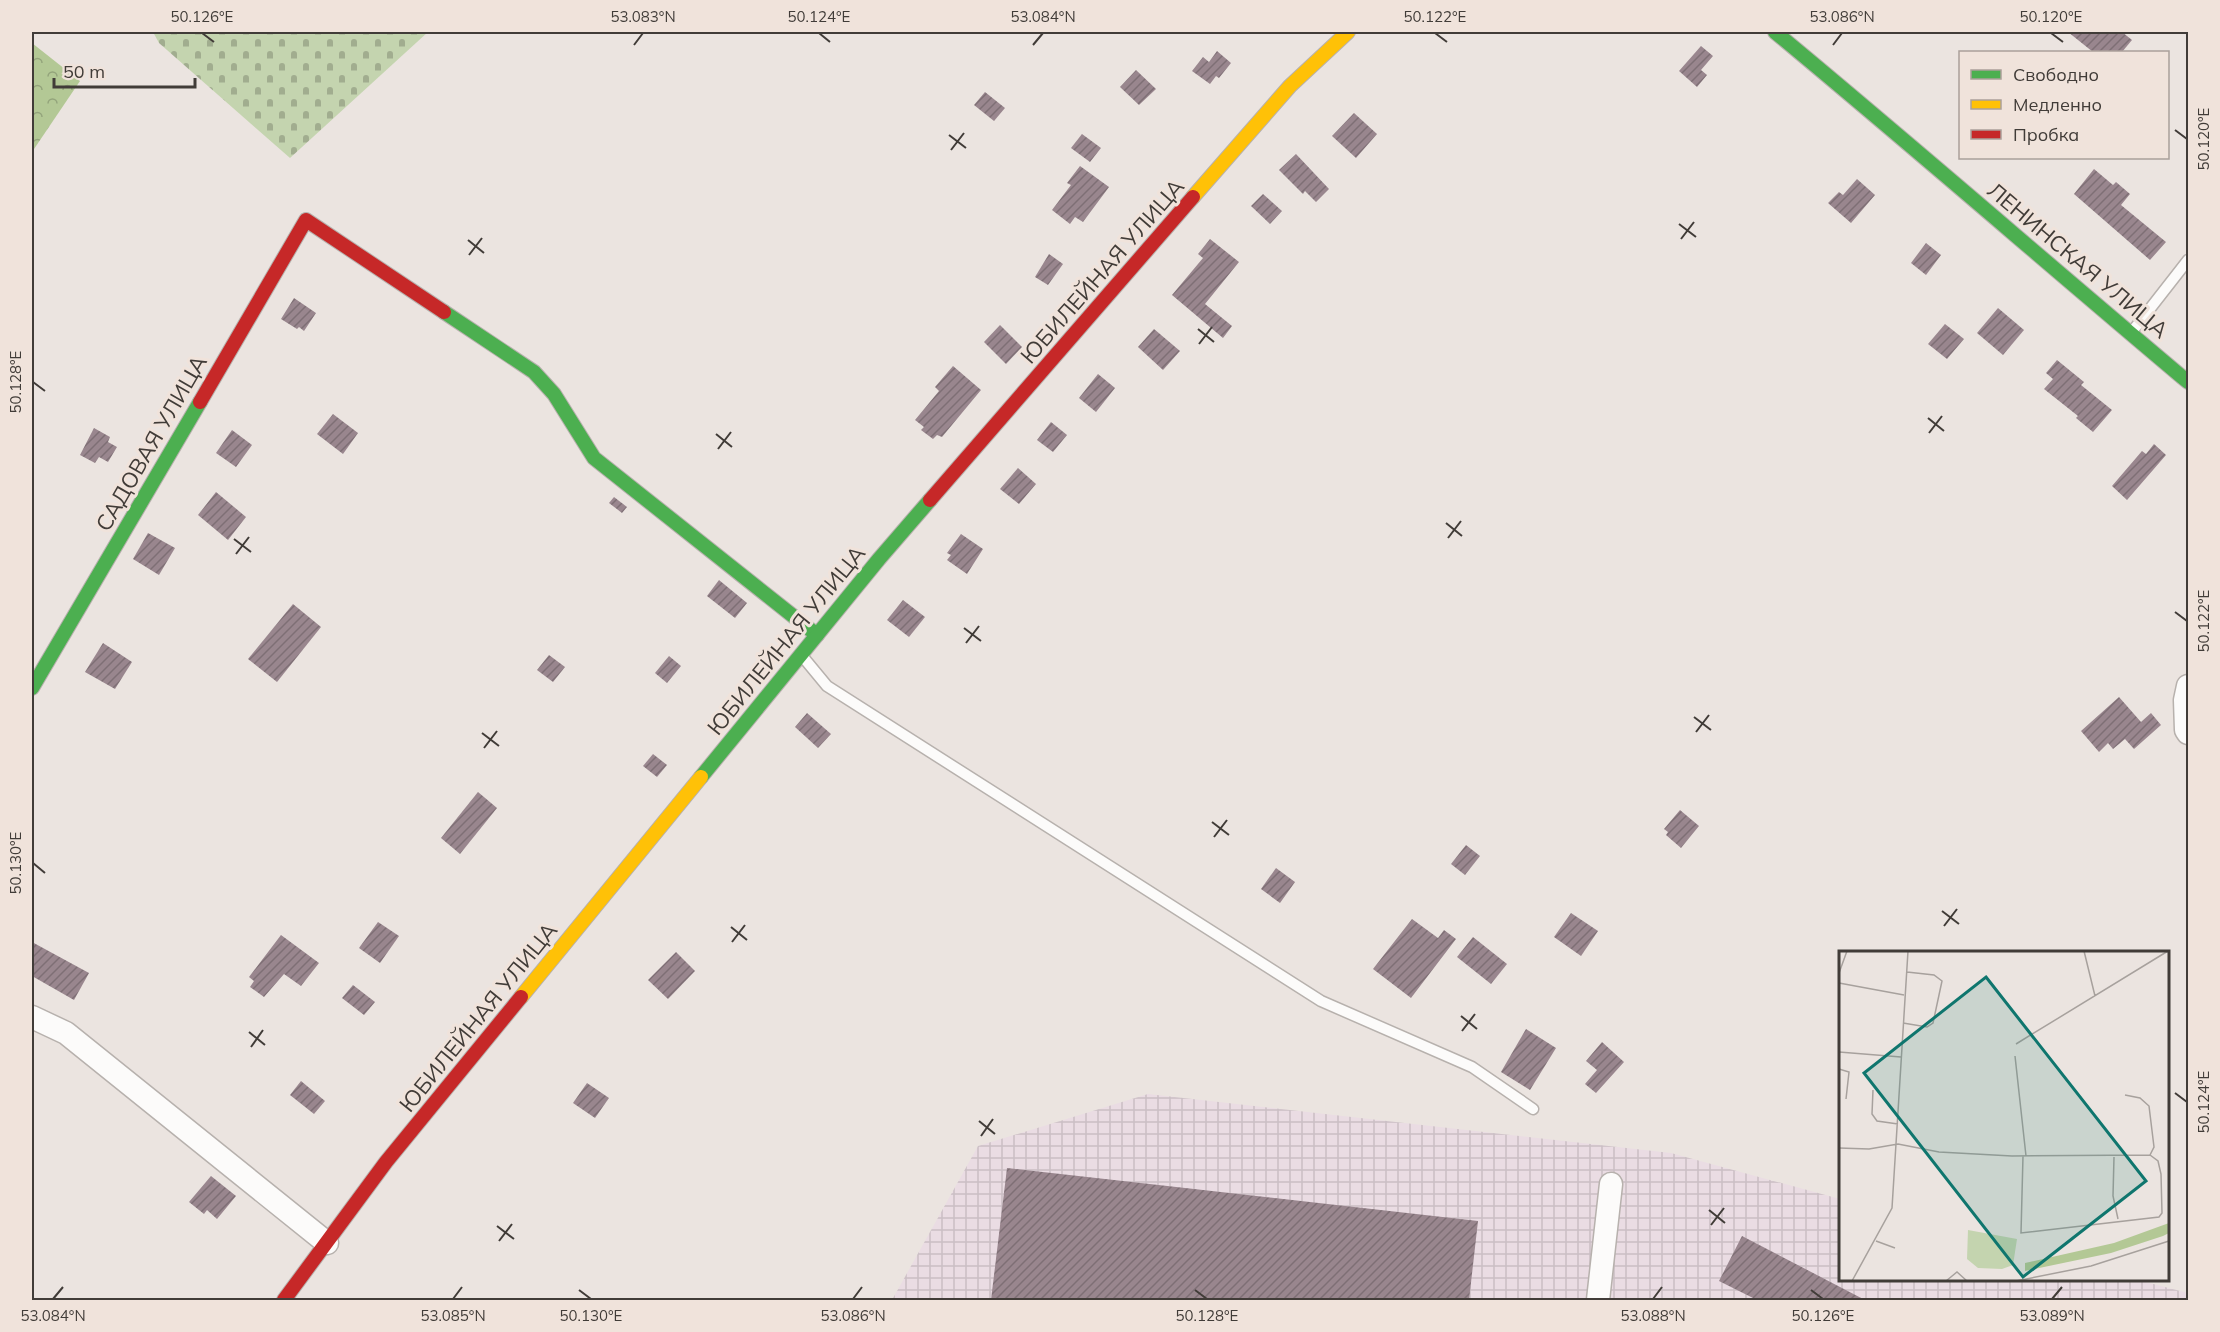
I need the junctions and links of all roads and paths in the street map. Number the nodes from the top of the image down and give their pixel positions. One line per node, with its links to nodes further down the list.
1 (1348, 32): 6 (street, ЮБИЛЕЙНАЯ УЛИЦА)
2 (1775, 32): 4 (street, ЛЕНИНСКАЯ УЛИЦА)
3 (2188, 260): 4 (lane)
4 (2131, 333): 5 (street, ЛЕНИНСКАЯ УЛИЦА)
5 (2188, 382)
6 (817, 635): 7 (street, ЮБИЛЕЙНАЯ УЛИЦА); 9 (street, САДОВАЯ УЛИЦА)
7 (801, 654): 12 (lane); 14 (street, ЮБИЛЕЙНАЯ УЛИЦА)
8 (2188, 686): 10 (street)
9 (32, 688)
10 (2188, 733)
11 (32, 1017): 14 (street)
12 (1533, 1109)
13 (1611, 1184): 16 (street)
14 (327, 1243): 15 (street, ЮБИЛЕЙНАЯ УЛИЦА)
15 (284, 1300)
16 (1598, 1300)

